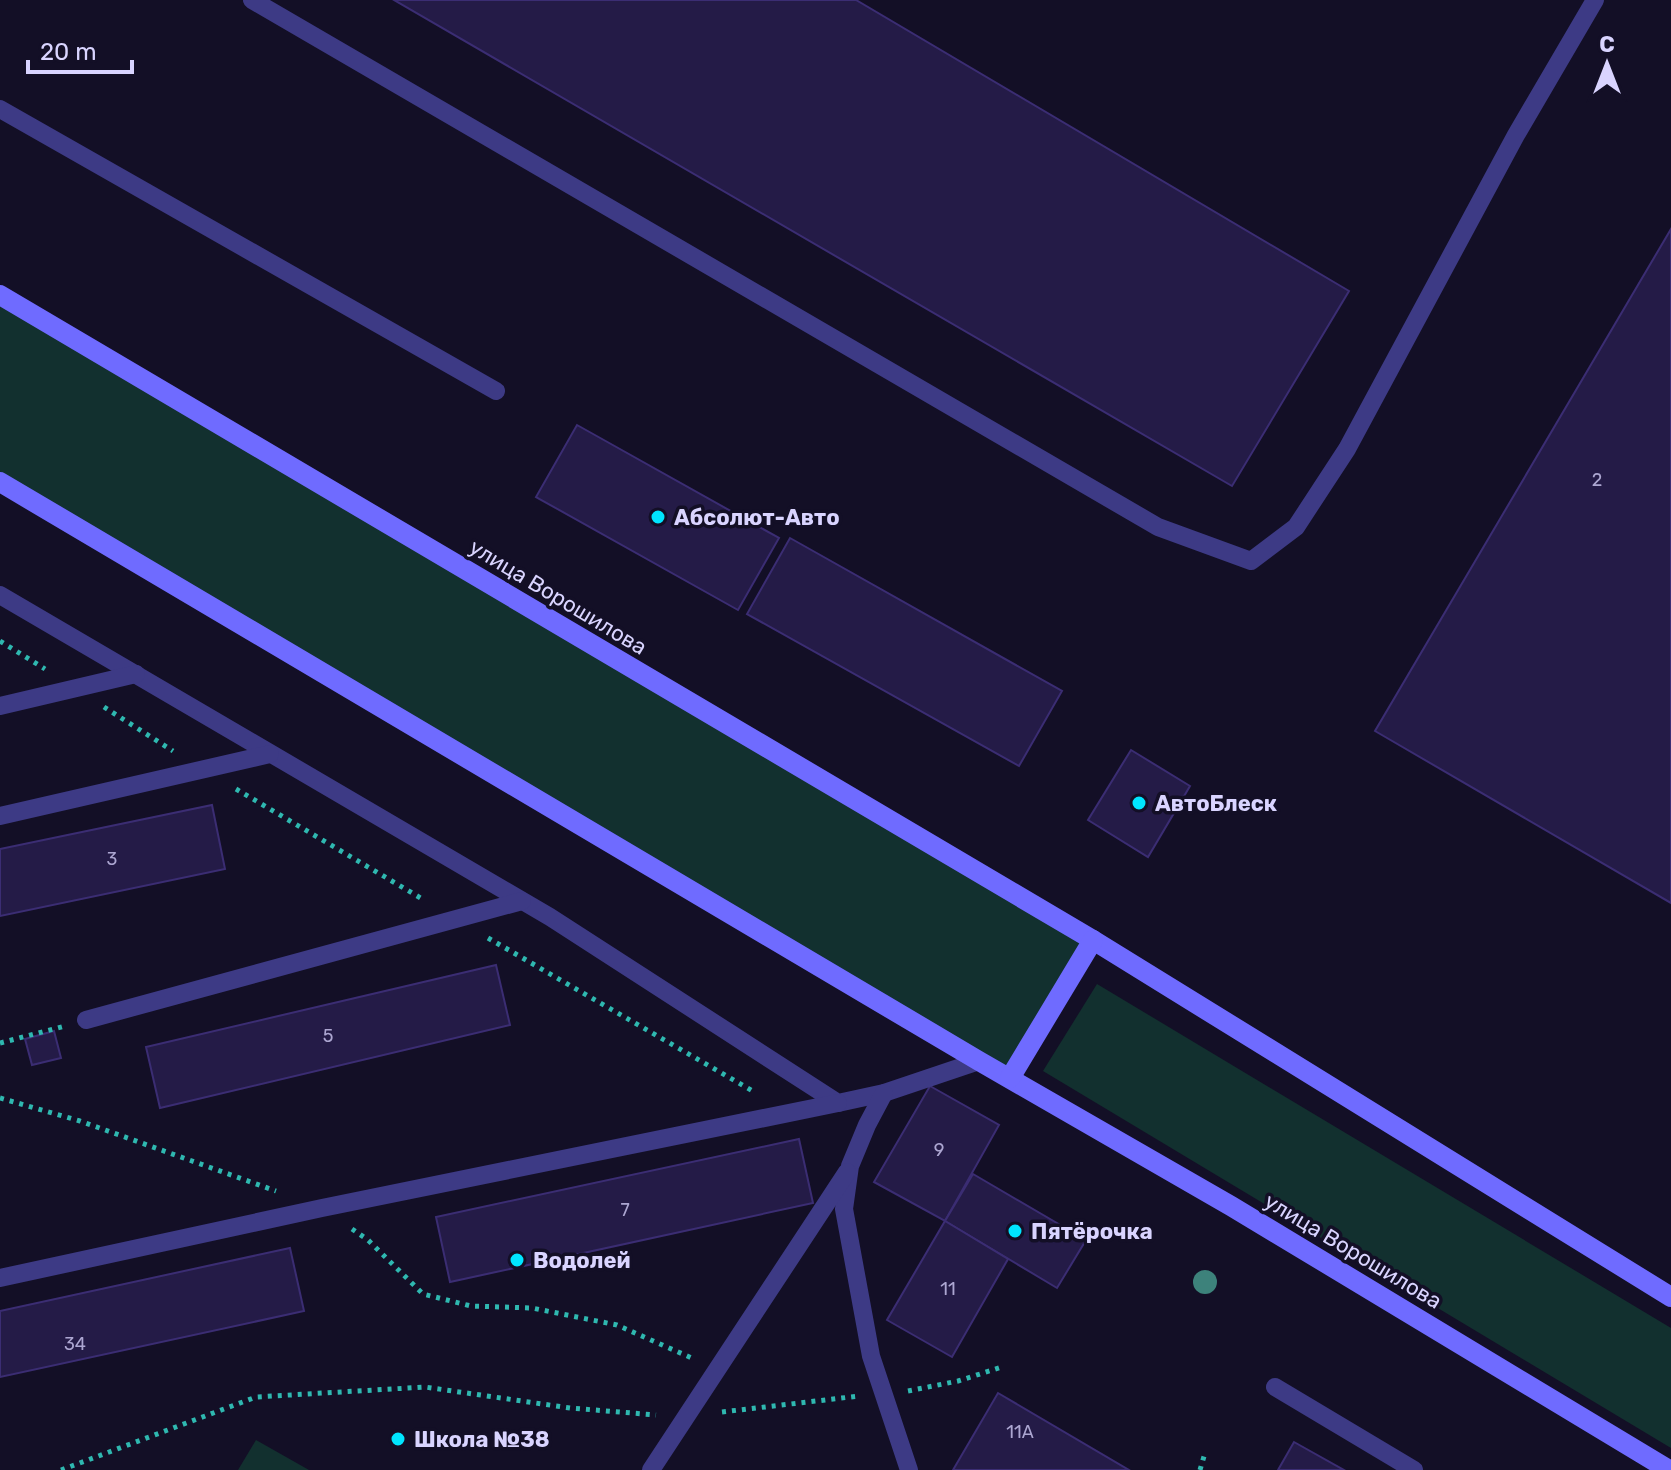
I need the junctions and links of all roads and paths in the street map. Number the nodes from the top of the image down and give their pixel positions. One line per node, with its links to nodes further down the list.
1 (252, 0): 2 (lane)
2 (1595, 0)
3 (0, 109): 5 (lane)
4 (0, 295): 17 (main road, улица Ворошилова)
5 (496, 391)
6 (0, 482): 20 (main road, улица Ворошилова)
7 (0, 595): 9 (lane)
8 (0, 641): 10 (path)
9 (136, 674): 10 (lane); 12 (lane)
10 (75, 689): 11 (lane); 13 (path)
11 (0, 706)
12 (270, 754): 13 (lane); 15 (lane)
13 (203, 769): 14 (lane); 16 (path)
14 (0, 816)
15 (522, 901): 16 (lane); 24 (lane)
16 (456, 919): 18 (lane); 25 (path)
17 (1093, 940): 21 (main road); 30 (main road, улица Ворошилова)
18 (86, 1020): 19 (path)
19 (0, 1043)
20 (979, 1061): 21 (main road, улица Ворошилова); 22 (lane)
21 (1010, 1078): 42 (main road, улица Ворошилова)
22 (884, 1093): 24 (lane); 26 (lane)
23 (0, 1098): 27 (path)
24 (838, 1103): 25 (lane)
25 (791, 1113): 28 (lane)
26 (850, 1166): 32 (lane); 34 (lane)
27 (278, 1192)
28 (322, 1208): 29 (lane); 32 (path)
29 (0, 1278)
30 (1671, 1297)
31 (1002, 1367): 34 (path)
32 (717, 1370): 35 (lane)
33 (1275, 1387): 41 (lane)
34 (883, 1392): 35 (path); 39 (lane)
35 (686, 1417): 37 (path); 38 (lane)
36 (1205, 1453): 40 (path)
37 (61, 1470)
38 (651, 1470)
39 (909, 1470)
40 (1200, 1470)
41 (1414, 1470)
42 (1669, 1470)

